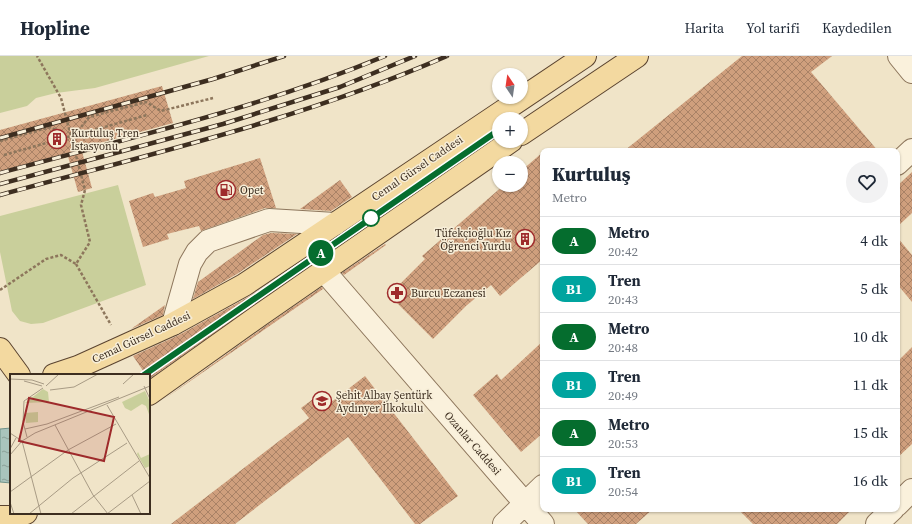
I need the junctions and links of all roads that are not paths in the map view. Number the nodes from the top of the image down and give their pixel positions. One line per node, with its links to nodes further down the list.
1 (585, 56): 9 (main road, Cemal Gürsel Caddesi)
2 (637, 56): 5 (main road)
3 (900, 56): 4 (street)
4 (912, 72)
5 (528, 129)
6 (501, 148): 10 (main road)
7 (912, 150): 8 (street)
8 (900, 161)
9 (335, 224): 11 (main road, Cemal Gürsel Caddesi); 11 (street)
10 (324, 271): 17 (main road); 21 (street, Ozanlar Caddesi)
11 (173, 324): 14 (main road, Cemal Gürsel Caddesi)
12 (0, 349): 13 (main road)
13 (18, 374)
14 (56, 374)
15 (0, 376): 16 (main road)
16 (10, 377)
17 (150, 393)
18 (540, 489): 21 (street)
19 (912, 490): 20 (street)
20 (900, 502)
21 (525, 503): 23 (street); 24 (street, Ozanlar Caddesi)
22 (889, 512): 25 (street)
23 (504, 524)
24 (543, 524)
25 (877, 524)

